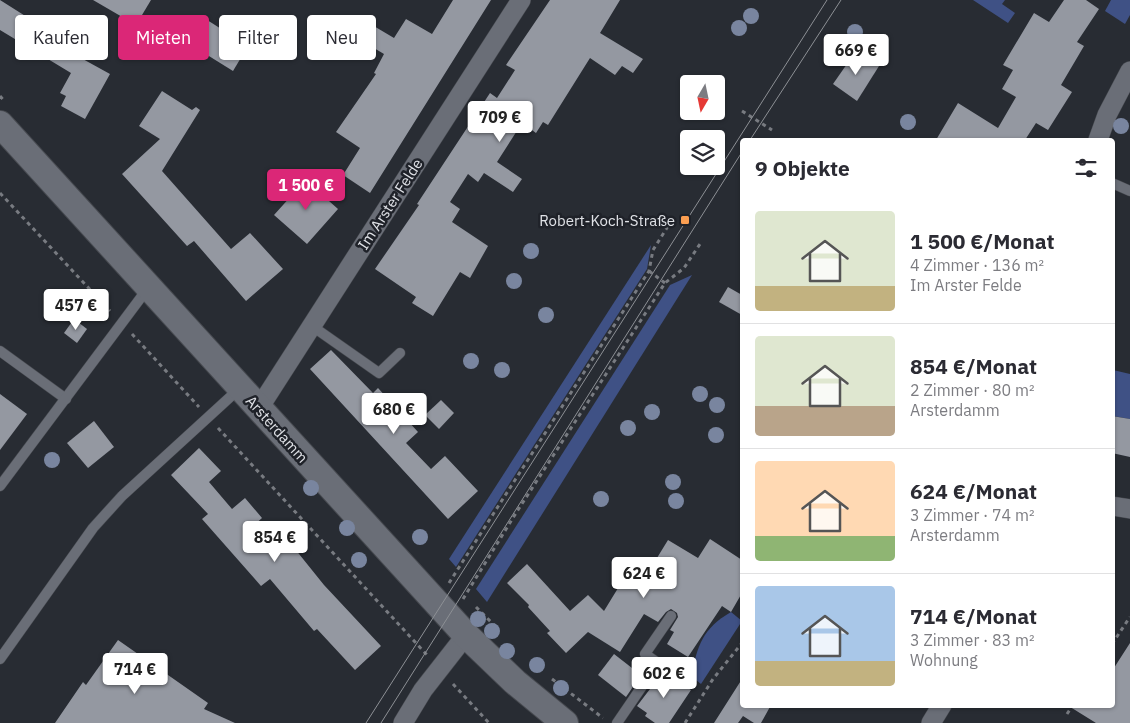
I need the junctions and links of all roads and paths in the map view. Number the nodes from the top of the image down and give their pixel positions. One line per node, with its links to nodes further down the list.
1 (521, 0): 16 (street, Im Arster Felde)
2 (1130, 71): 6 (street)
3 (742, 111): 5 (path)
4 (0, 124): 14 (street, Arsterdamm)
5 (772, 130)
6 (1099, 138)
7 (1115, 184): 8 (lane)
8 (1130, 191)
9 (0, 193): 15 (path)
10 (670, 223): 12 (path)
11 (702, 241): 13 (path)
12 (649, 272): 13 (path); 28 (path)
13 (665, 283): 28 (path)
14 (149, 288): 15 (lane); 19 (street, Arsterdamm)
15 (122, 324): 20 (lane); 22 (path)
16 (312, 326): 18 (lane); 21 (street, Im Arster Felde)
17 (0, 351): 20 (lane)
18 (400, 354)
19 (240, 388): 21 (street, Arsterdamm); 22 (lane)
20 (66, 398): 23 (lane)
21 (259, 408): 28 (street, Arsterdamm)
22 (208, 417): 31 (lane); 32 (path)
23 (0, 486)
24 (1115, 506): 25 (street)
25 (1130, 509)
26 (671, 616): 39 (lane)
27 (1130, 617): 29 (path)
28 (451, 619): 32 (street); 38 (street, Arsterdamm)
29 (1115, 640)
30 (740, 645): 40 (path)
31 (0, 659)
32 (439, 668): 36 (street); 37 (path)
33 (940, 708): 41 (street)
34 (1071, 708): 35 (path)
35 (1067, 714)
36 (403, 723)
37 (489, 723)
38 (565, 723)
39 (617, 723)
40 (685, 723)
41 (930, 723)

